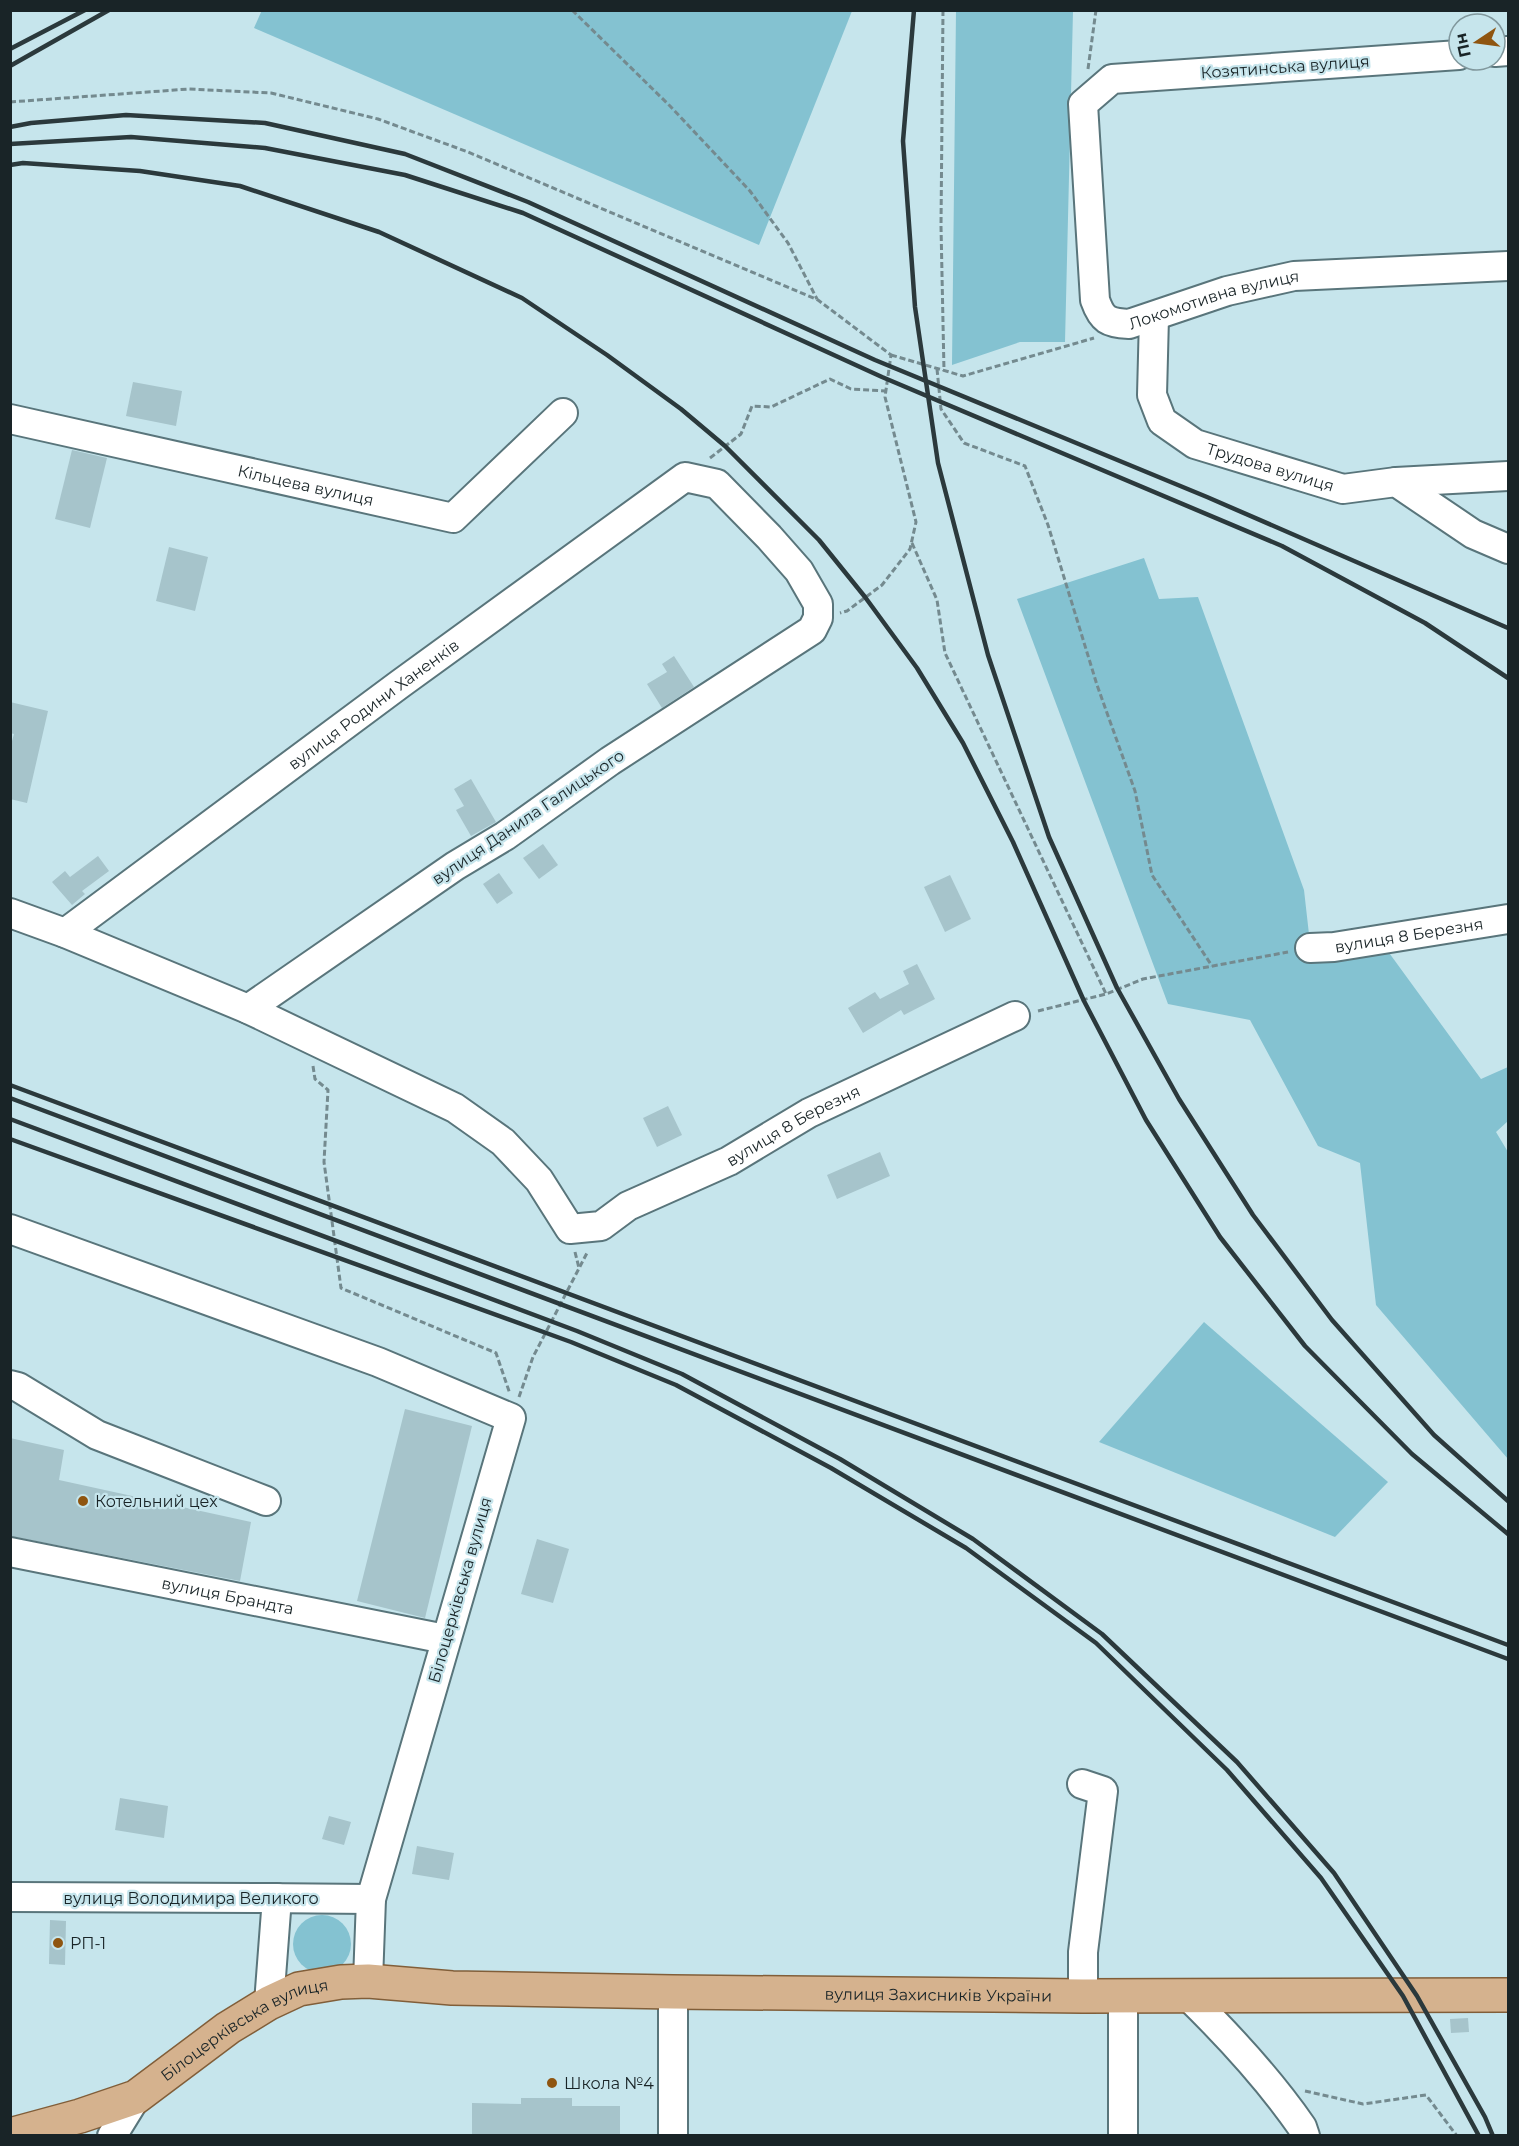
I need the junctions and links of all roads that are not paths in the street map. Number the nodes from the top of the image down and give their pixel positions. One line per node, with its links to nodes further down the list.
1 (1447, 56): 2 (street, Козятинська вулиця)
2 (1083, 104): 4 (street, Локомотивна вулиця)
3 (1509, 266): 4 (street, Локомотивна вулиця)
4 (1154, 317): 9 (street, Трудова вулиця)
5 (563, 413): 6 (street, Кільцева вулиця)
6 (10, 419)
7 (1509, 476): 9 (street, Трудова вулиця)
8 (685, 477): 13 (street, вулиця Родини Ханенків); 15 (street, вулиця Данила Галицького)
9 (1396, 482): 10 (street)
10 (1509, 549)
11 (10, 913): 13 (street)
12 (1509, 919): 14 (street, вулиця 8 Березня)
13 (65, 933): 15 (street)
14 (1310, 948)
15 (248, 1009): 16 (street, вулиця 8 Березня)
16 (1015, 1016)
17 (10, 1228): 21 (street, Білоцерківська вулиця)
18 (10, 1385): 19 (street)
19 (266, 1501)
20 (10, 1552): 21 (street, вулиця Брандта)
21 (445, 1639): 25 (street, Білоцерківська вулиця)
22 (1082, 1784): 31 (street)
23 (10, 1897): 24 (street, вулиця Володимира Великого)
24 (277, 1898): 25 (street, вулиця Володимира Великого); 32 (street)
25 (371, 1899): 26 (street, Білоцерківська вулиця)
26 (368, 1981): 27 (main road, вулиця Захисників України); 32 (main road, Білоцерківська вулиця)
27 (673, 1992): 31 (main road, вулиця Захисників України); 36 (street)
28 (1122, 1995): 29 (main road, вулиця Захисників України); 31 (main road, вулиця Захисників України); 37 (street)
29 (1187, 1995): 30 (main road, вулиця Захисників України); 38 (street)
30 (1509, 1995)
31 (1083, 1996)
32 (269, 2003): 33 (main road, Білоцерківська вулиця)
33 (136, 2097): 34 (main road); 35 (street, Білоцерківська вулиця)
34 (10, 2135)
35 (112, 2136)
36 (673, 2136)
37 (1123, 2136)
38 (1305, 2136)

